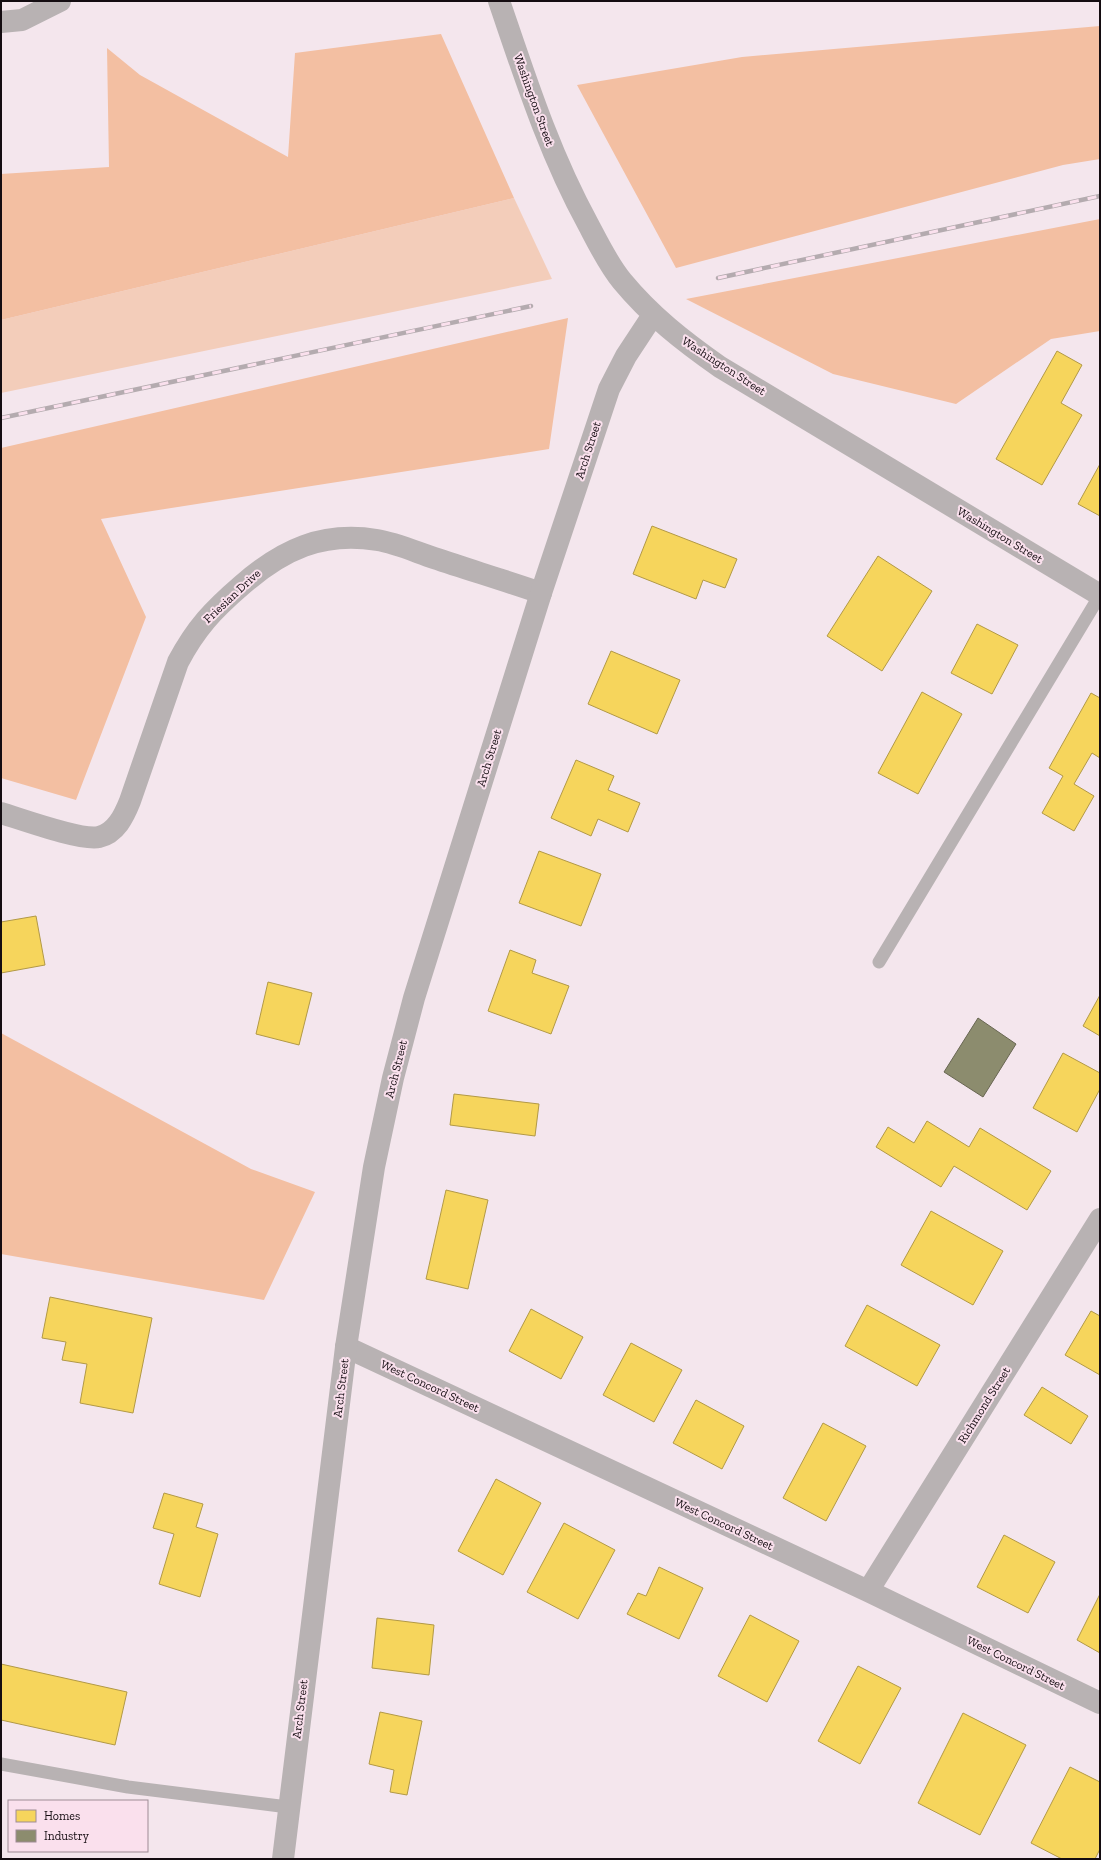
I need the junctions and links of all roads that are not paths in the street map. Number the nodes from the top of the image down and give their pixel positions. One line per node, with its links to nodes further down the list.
1 (60, 1): 3 (street)
2 (499, 1): 4 (street, Washington Street)
3 (1, 22)
4 (653, 315): 5 (street, Arch Street); 6 (street, Washington Street)
5 (541, 593): 7 (street, Friesian Drive); 10 (street, Arch Street)
6 (1100, 595): 8 (lane)
7 (1, 813)
8 (879, 962)
9 (1100, 1219): 11 (street, Richmond Street)
10 (346, 1347): 11 (street, West Concord Street); 14 (street, Arch Street)
11 (868, 1591): 12 (street, West Concord Street)
12 (1100, 1703)
13 (1, 1764): 14 (lane)
14 (288, 1807): 15 (street, Arch Street)
15 (283, 1859)

